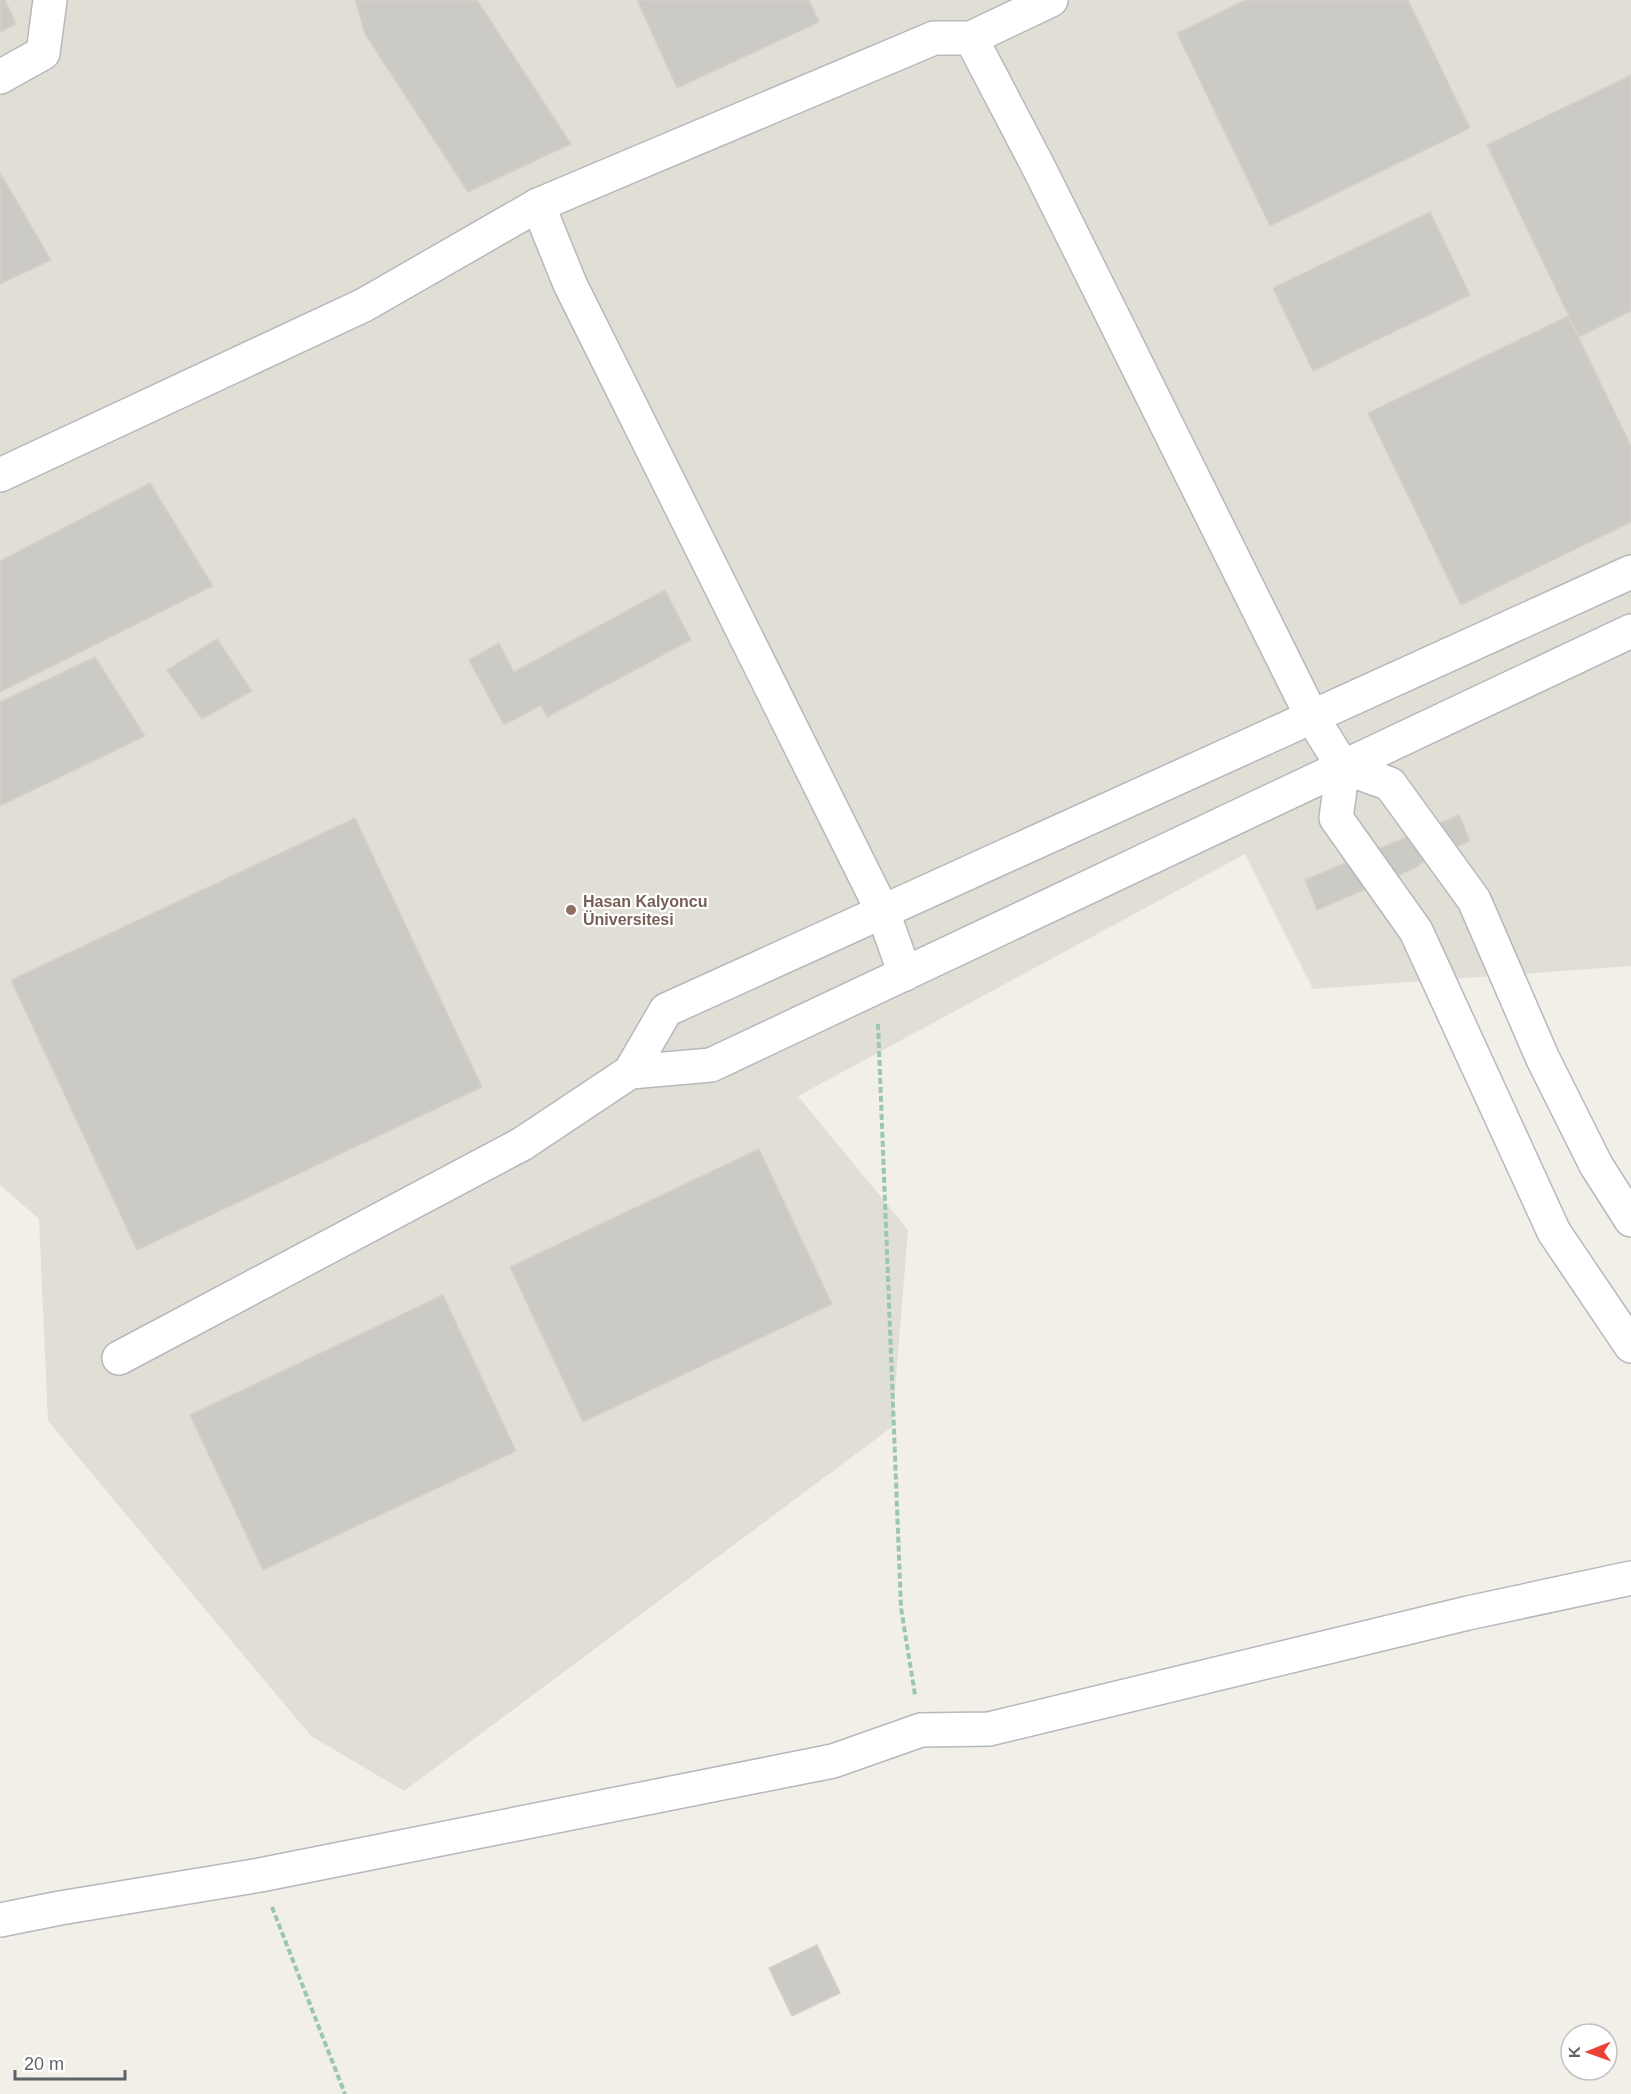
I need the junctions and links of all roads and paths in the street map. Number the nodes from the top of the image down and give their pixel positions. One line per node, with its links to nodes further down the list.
1 (50, 0): 5 (street)
2 (1051, 0): 3 (street)
3 (1013, 8): 4 (street)
4 (971, 38): 6 (street); 10 (street)
5 (0, 76)
6 (538, 205): 7 (street); 12 (street)
7 (0, 476)
8 (1631, 572): 10 (street)
9 (1631, 631): 11 (street)
10 (1312, 717): 11 (street); 12 (street)
11 (1342, 767): 13 (street); 15 (street); 16 (street)
12 (883, 912): 13 (street); 14 (street)
13 (891, 980): 14 (street); 19 (path)
14 (630, 1072): 17 (street)
15 (1631, 1220)
16 (1631, 1346)
17 (119, 1358)
18 (1631, 1578): 19 (street)
19 (921, 1730): 20 (street)
20 (260, 1875): 21 (street); 22 (path)
21 (0, 1920)
22 (345, 2094)

